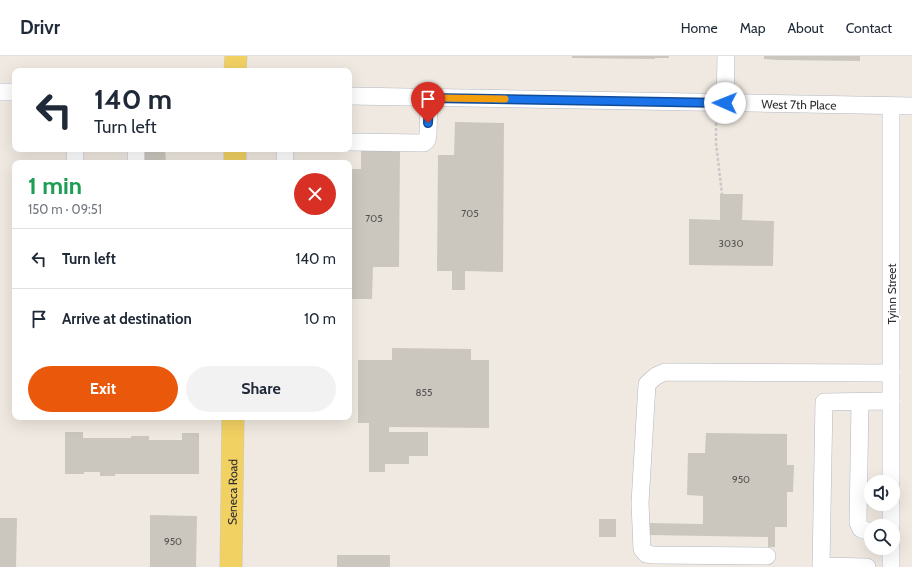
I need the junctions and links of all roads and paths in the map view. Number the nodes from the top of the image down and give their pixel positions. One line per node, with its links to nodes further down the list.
1 (236, 56): 3 (main road)
2 (726, 56): 8 (street)
3 (235, 68)
4 (0, 92): 5 (street)
5 (12, 92)
6 (352, 96): 7 (street, West 7th Place)
7 (429, 98): 8 (street, West 7th Place); 12 (street)
8 (725, 103): 9 (street, West 7th Place)
9 (891, 106): 10 (street, West 7th Place); 14 (street, Tyinn Street)
10 (912, 106)
11 (716, 123): 13 (path)
12 (352, 142)
13 (722, 194)
14 (891, 373): 15 (street, Tyinn Street); 21 (street)
15 (891, 401): 16 (street); 18 (street, Tyinn Street)
16 (860, 402): 19 (street); 23 (street)
17 (233, 420): 22 (main road, Seneca Road)
18 (891, 475)
19 (864, 530)
20 (891, 555): 24 (street)
21 (767, 556)
22 (232, 567)
23 (867, 567)
24 (891, 567)

